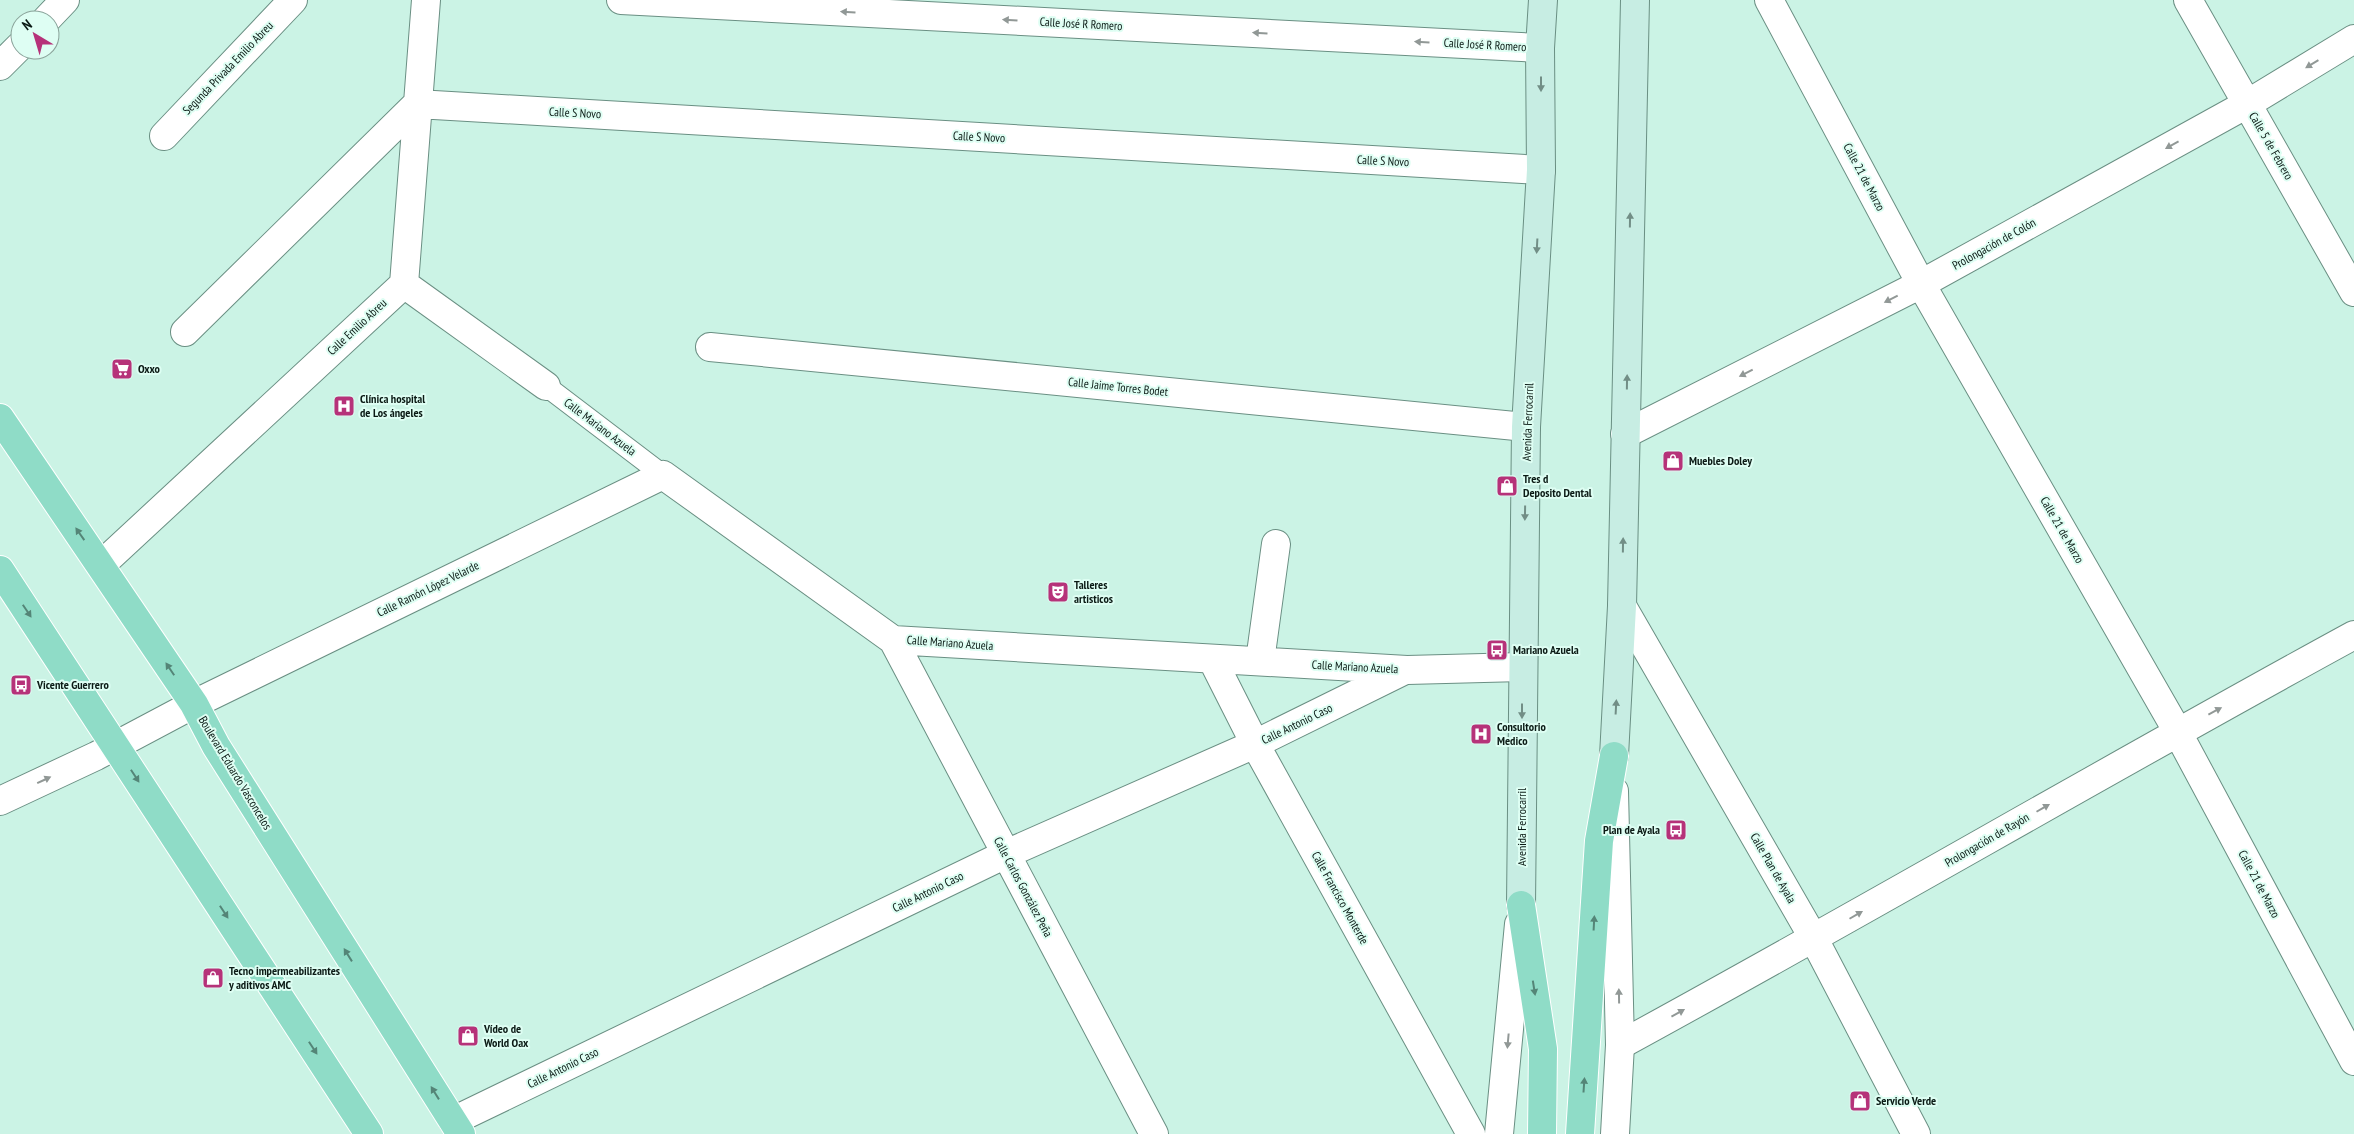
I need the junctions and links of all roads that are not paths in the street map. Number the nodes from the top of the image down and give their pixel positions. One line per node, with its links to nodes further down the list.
1 (65, 0): 9 (street)
2 (293, 0): 16 (street, Segunda Privada Emilio Abreu)
3 (426, 0): 14 (street)
4 (621, 0): 11 (street, Calle José R Romero, one-way to 4)
5 (1543, 0): 11 (main road, Avenida Ferrocarril)
6 (1635, 0): 26 (main road, one-way to 6)
7 (1769, 0): 19 (street, Calle 21 de Marzo)
8 (2188, 0): 15 (street, Calle 5 de Febrero)
9 (56, 10)
10 (2354, 39): 15 (street, Prolongación de Colón, one-way to 15)
11 (1540, 48): 17 (main road, Avenida Ferrocarril, one-way to 17)
12 (10, 56): 13 (street)
13 (0, 66)
14 (417, 104): 17 (street, Calle S Novo); 18 (street); 21 (street)
15 (2247, 104): 19 (street, Prolongación de Colón, one-way to 19); 20 (street, Calle 5 de Febrero)
16 (164, 136)
17 (1541, 170): 25 (main road, Avenida Ferrocarril, one-way to 25)
18 (404, 284): 23 (street, Calle Mariano Azuela); 29 (street, Calle Emilio Abreu)
19 (1921, 284): 26 (street, Prolongación de Colón, one-way to 26); 39 (street, Calle 21 de Marzo)
20 (2354, 292)
21 (185, 332)
22 (710, 347): 25 (street, Calle Jaime Torres Bodet)
23 (546, 386): 27 (lane, Calle Mariano Azuela)
24 (0, 418): 29 (main road, Boulevard Eduardo Vasconcelos, one-way to 24)
25 (1526, 427): 36 (main road, Avenida Ferrocarril, one-way to 36)
26 (1626, 434): 31 (main road, one-way to 26)
27 (663, 475): 33 (street, Calle Mariano Azuela); 38 (street, Calle Ramón López Velarde)
28 (1276, 544): 35 (street)
29 (101, 565): 38 (main road, Boulevard Eduardo Vasconcelos, one-way to 29)
30 (0, 570): 41 (main road, one-way to 41)
31 (1622, 606): 42 (main road, one-way to 31); 46 (street, Calle Plan de Ayala)
32 (2354, 635): 39 (street, Prolongación de Rayón, one-way to 32)
33 (893, 640): 34 (street, Calle Mariano Azuela); 44 (street, Calle Carlos González Peña)
34 (1212, 659): 35 (street, Calle Mariano Azuela); 40 (street, Calle Francisco Monterde)
35 (1260, 661): 37 (street, Calle Mariano Azuela)
36 (1522, 667): 37 (street, Calle Mariano Azuela); 45 (main road, Avenida Ferrocarril, one-way to 45)
37 (1407, 670): 40 (street, Calle Antonio Caso)
38 (194, 704): 41 (street, Calle Ramón López Velarde); 49 (main road, Boulevard Eduardo Vasconcelos, one-way to 38)
39 (2177, 732): 46 (street, Prolongación de Rayón, one-way to 39); 48 (street, Calle 21 de Marzo)
40 (1255, 744): 44 (street, Calle Antonio Caso); 52 (street, Calle Francisco Monterde)
41 (116, 746): 43 (street, Calle Ramón López Velarde, one-way to 41); 50 (main road, one-way to 50)
42 (1614, 756): 47 (street, one-way to 42); 55 (main road, one-way to 42)
43 (0, 801)
44 (1006, 854): 49 (street, Calle Antonio Caso); 51 (street, Calle Carlos González Peña)
45 (1521, 905): 53 (street, Avenida Ferrocarril, one-way to 53); 54 (main road, Avenida Ferrocarril, one-way to 54)
46 (1814, 939): 47 (street, Prolongación de Rayón, one-way to 46); 57 (street, Calle Plan de Ayala)
47 (1620, 1045): 56 (street)
48 (2354, 1061)
49 (457, 1128)
50 (369, 1134)
51 (1154, 1134)
52 (1471, 1134)
53 (1499, 1134)
54 (1542, 1134)
55 (1580, 1134)
56 (1615, 1134)
57 (1916, 1134)

